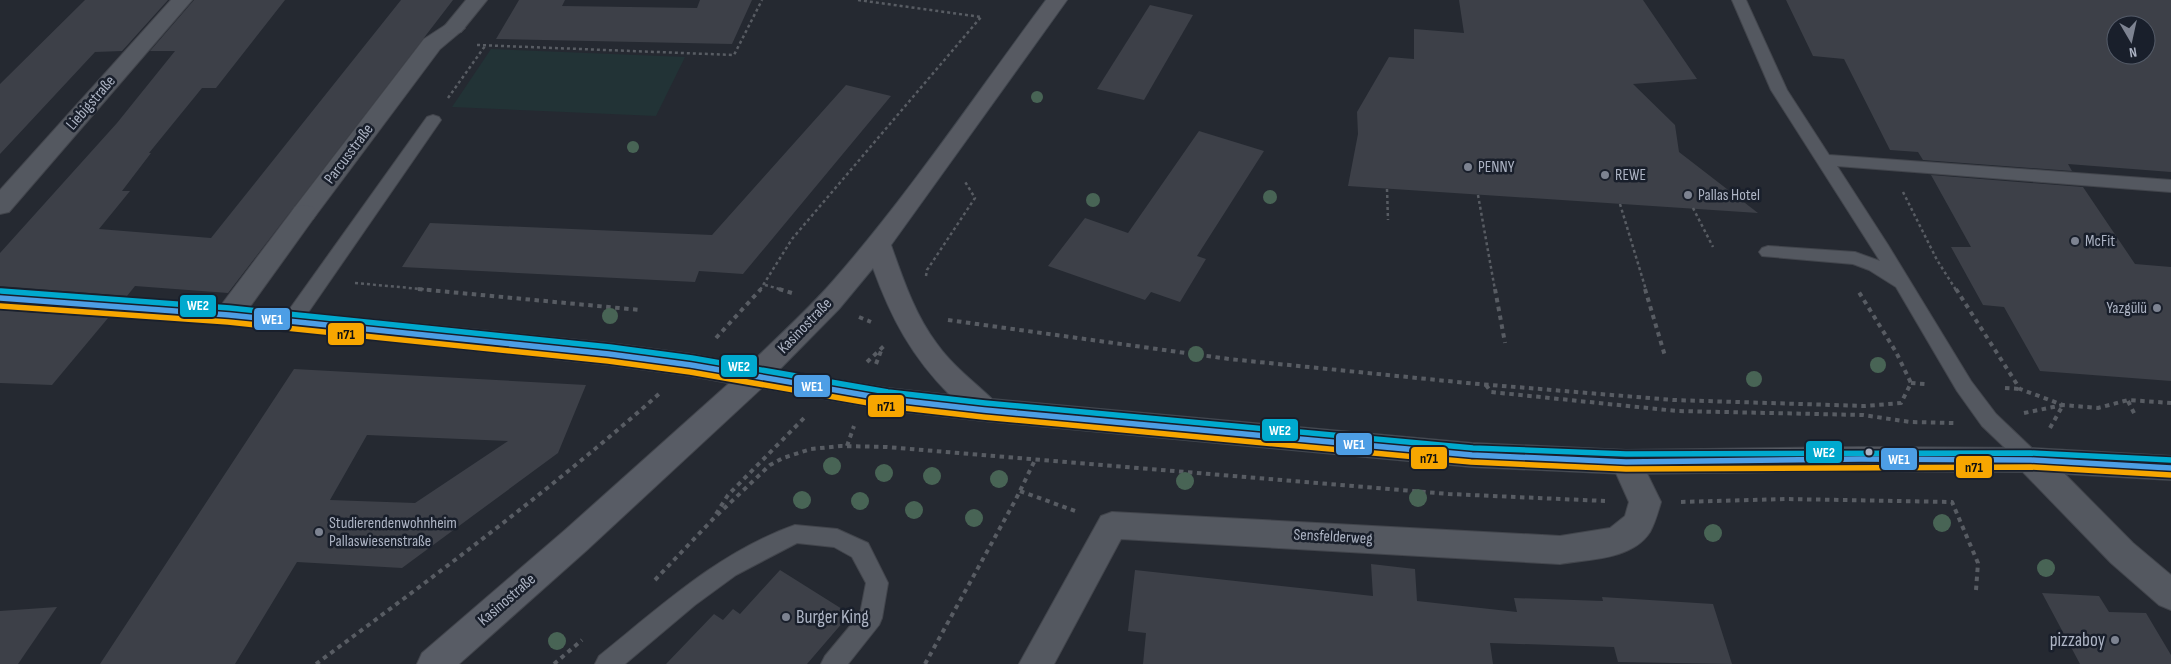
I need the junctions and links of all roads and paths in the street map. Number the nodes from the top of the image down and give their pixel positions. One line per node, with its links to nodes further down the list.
1 (182, 0): 17 (street, Liebigstraße)
2 (477, 0): 7 (street, Parcusstraße)
3 (762, 0): 8 (path)
4 (858, 0): 34 (path)
5 (1056, 0): 20 (main road, Kasinostraße)
6 (1739, 0): 10 (lane)
7 (432, 44): 8 (path); 29 (street, Parcusstraße)
8 (485, 45): 9 (path)
9 (433, 120): 24 (lane)
10 (1826, 160): 11 (lane); 25 (lane)
11 (1890, 164): 12 (lane); 40 (path)
12 (2171, 186)
13 (1387, 189): 19 (path)
14 (1478, 195): 32 (path)
15 (975, 198): 23 (path)
16 (1620, 204): 33 (path)
17 (0, 206)
18 (1693, 208): 21 (path)
19 (1388, 220)
20 (877, 243): 35 (main road, Kasinostraße); 44 (main road)
21 (1712, 247)
22 (1768, 252): 25 (lane)
23 (926, 279)
24 (320, 280): 28 (path); 31 (lane)
25 (1902, 285): 48 (lane)
26 (1855, 286): 36 (path)
27 (0, 298): 29 (street)
28 (640, 310)
29 (229, 315): 31 (street)
30 (942, 319): 37 (path)
31 (291, 322): 34 (street)
32 (1504, 343)
33 (1665, 356)
34 (691, 365): 35 (street); 60 (path)
35 (755, 377): 41 (main road); 61 (main road, Kasinostraße)
36 (1911, 383): 37 (path); 38 (path)
37 (1485, 384): 46 (path)
38 (1924, 384)
39 (2005, 388): 40 (path)
40 (2020, 389): 42 (path)
41 (832, 390): 44 (main road); 54 (path)
42 (2128, 400): 43 (path); 45 (path)
43 (2171, 404)
44 (984, 410): 49 (main road)
45 (2136, 417)
46 (1962, 423)
47 (1034, 460): 51 (path); 52 (path); 54 (path)
48 (2031, 460): 49 (main road); 50 (main road); 58 (street)
49 (1626, 462): 55 (street, Sensfelderweg)
50 (2171, 468)
51 (1141, 469)
52 (1020, 491): 55 (path); 65 (path)
53 (1952, 502): 57 (path)
54 (713, 519): 56 (path)
55 (1112, 525): 66 (street)
56 (648, 586)
57 (1976, 590)
58 (2171, 596)
59 (590, 634): 62 (path)
60 (316, 664)
61 (434, 664)
62 (554, 664)
63 (608, 664): 64 (lane)
64 (833, 664)
65 (925, 664)
66 (1036, 664)

